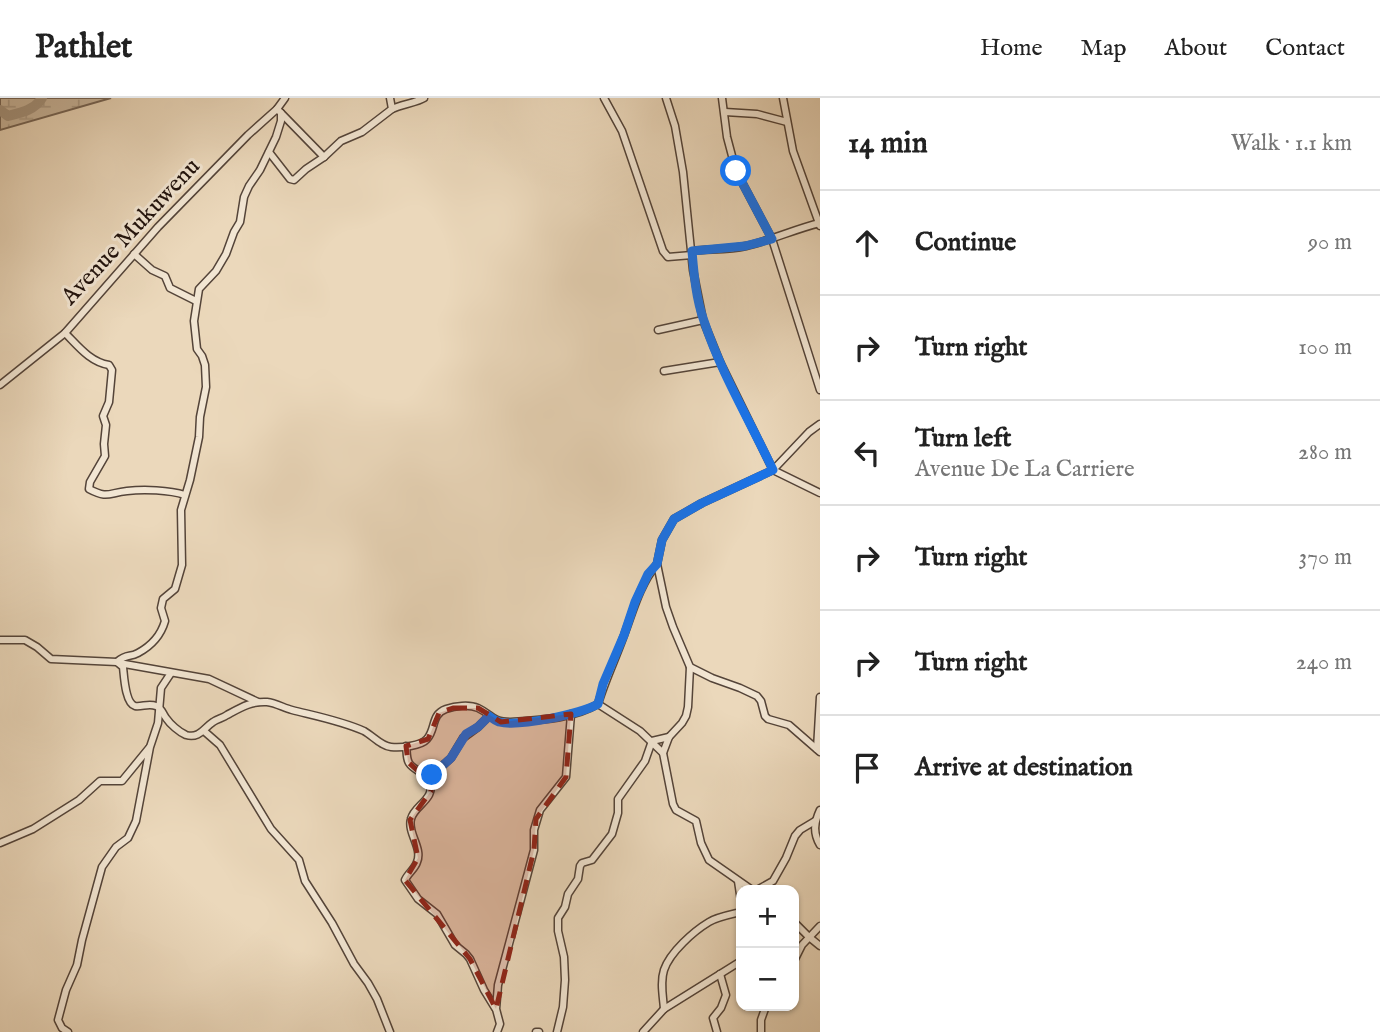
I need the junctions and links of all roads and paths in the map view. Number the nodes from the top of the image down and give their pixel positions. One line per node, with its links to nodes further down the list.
1 (285, 98): 9 (street, Avenue Mukuwenu)
2 (390, 98): 8 (street)
3 (424, 98): 8 (street)
4 (604, 98): 16 (street)
5 (666, 98): 16 (street)
6 (722, 98): 10 (street)
7 (783, 98): 11 (street)
8 (392, 109): 13 (street)
9 (279, 111): 12 (street); 13 (street); 17 (street, Avenue Mukuwenu)
10 (724, 112): 11 (street); 15 (street)
11 (787, 122): 14 (street)
12 (270, 152): 13 (street); 18 (street)
13 (324, 157)
14 (820, 224): 15 (street)
15 (772, 239): 16 (street); 25 (street)
16 (692, 253): 19 (street)
17 (134, 254): 18 (street); 21 (street, Avenue Mukuwenu)
18 (196, 301): 29 (street)
19 (703, 320): 20 (street); 22 (street)
20 (658, 330)
21 (65, 334): 24 (street, Avenue Mukuwenu); 29 (street)
22 (720, 362): 23 (street); 27 (street)
23 (664, 371)
24 (0, 385)
25 (820, 390)
26 (820, 424): 27 (street)
27 (773, 470): 28 (street); 30 (street)
28 (820, 493)
29 (185, 495): 32 (street)
30 (657, 564): 33 (street); 37 (street)
31 (0, 640): 32 (street)
32 (117, 662): 34 (street); 38 (street)
33 (690, 667): 42 (street); 46 (street)
34 (171, 673): 36 (street); 38 (street)
35 (820, 697): 46 (street)
36 (258, 702): 41 (street); 44 (street)
37 (598, 704): 39 (street); 43 (street)
38 (160, 708): 41 (street); 45 (street)
39 (572, 714): 40 (street); 65 (street)
40 (489, 716): 44 (street); 48 (street)
41 (204, 731): 69 (street)
42 (669, 737): 43 (street); 47 (street)
43 (652, 741): 47 (street); 71 (street)
44 (406, 746): 48 (street)
45 (150, 747): 51 (street); 68 (street)
46 (819, 750)
47 (663, 753): 53 (street)
48 (429, 781): 65 (street)
49 (820, 810): 50 (street)
50 (815, 821): 52 (street); 56 (street)
51 (0, 843)
52 (820, 845)
53 (738, 881): 54 (street); 55 (street)
54 (739, 885)
55 (744, 885)
56 (766, 885)
57 (736, 914): 66 (street)
58 (820, 926): 60 (street)
59 (799, 927): 60 (street)
60 (809, 937): 61 (street); 62 (street)
61 (820, 946)
62 (799, 951)
63 (736, 964): 64 (street)
64 (720, 974): 66 (street); 73 (street)
65 (496, 1009): 70 (street)
66 (664, 1009): 72 (street)
67 (764, 1011): 74 (street)
68 (68, 1032)
69 (390, 1032)
70 (497, 1032)
71 (557, 1032)
72 (643, 1032)
73 (717, 1032)
74 (761, 1032)

